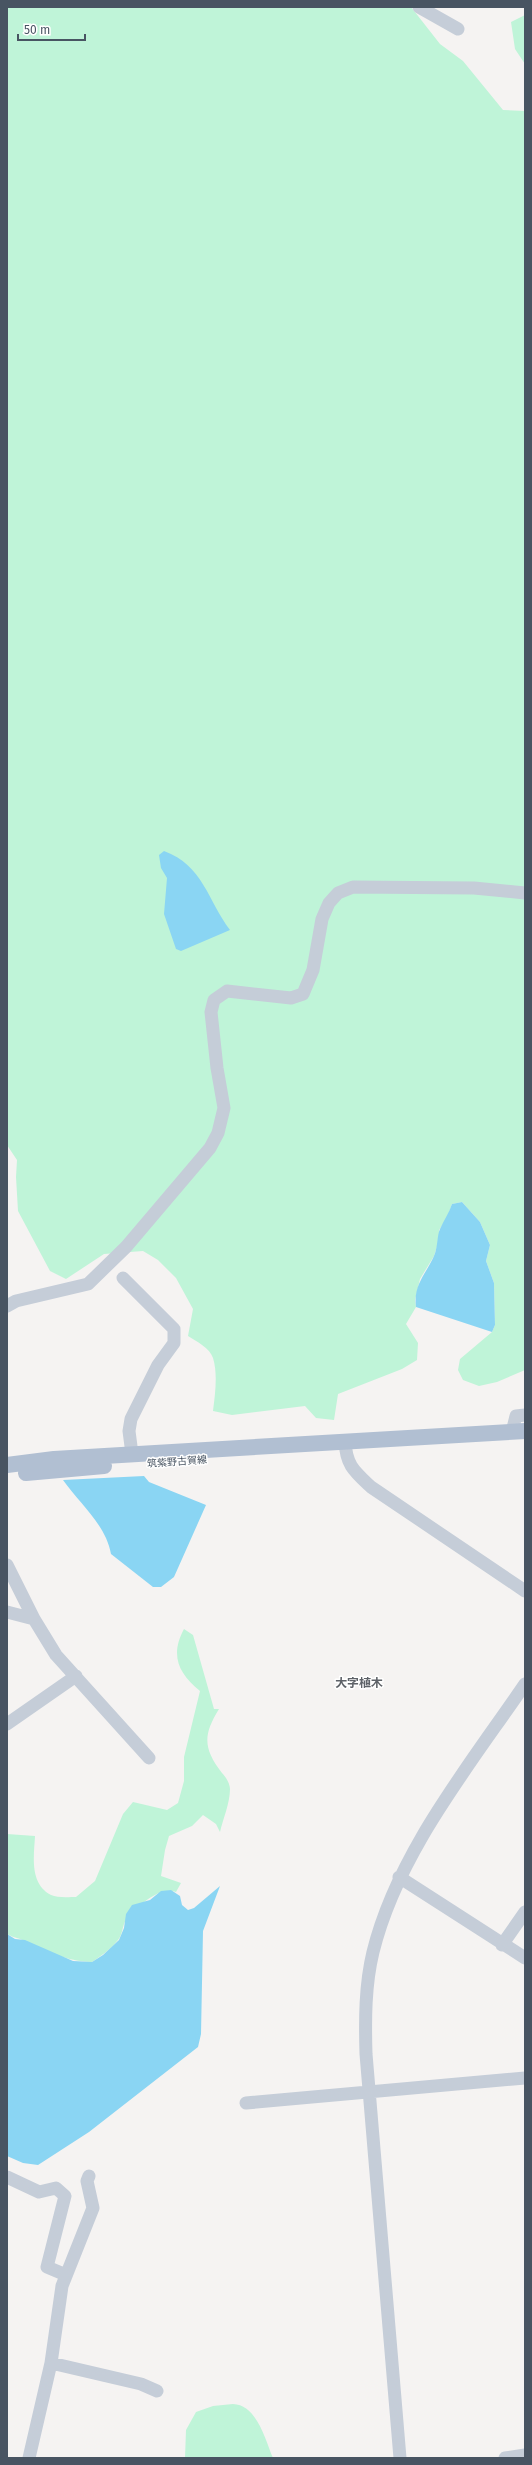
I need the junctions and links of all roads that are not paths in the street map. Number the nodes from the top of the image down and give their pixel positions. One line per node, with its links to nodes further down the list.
1 (419, 7): 2 (street)
2 (458, 29)
3 (525, 894): 5 (street)
4 (123, 1278): 9 (street)
5 (7, 1306)
6 (525, 1415): 7 (street)
7 (519, 1431): 8 (main road, 筑紫野古賀線)
8 (345, 1441): 9 (main road, 筑紫野古賀線); 11 (main road, 筑紫野古賀線); 13 (street)
9 (132, 1454): 10 (main road, 筑紫野古賀線)
10 (7, 1465)
11 (7, 1476)
12 (7, 1565): 15 (street)
13 (525, 1592)
14 (7, 1612): 15 (street)
15 (34, 1619): 16 (street)
16 (76, 1676): 18 (street); 19 (street)
17 (525, 1684): 20 (street)
18 (7, 1724)
19 (149, 1758)
20 (399, 1878): 22 (street); 25 (street)
21 (525, 1912): 22 (street)
22 (502, 1945): 23 (street)
23 (525, 1958)
24 (525, 2078): 25 (street)
25 (370, 2090): 26 (street); 34 (street)
26 (246, 2103)
27 (89, 2176): 29 (street)
28 (7, 2177): 29 (street)
29 (66, 2275): 30 (street)
30 (51, 2363): 31 (street); 33 (street)
31 (157, 2391)
32 (525, 2455): 35 (street)
33 (29, 2458)
34 (400, 2458)
35 (505, 2458)

